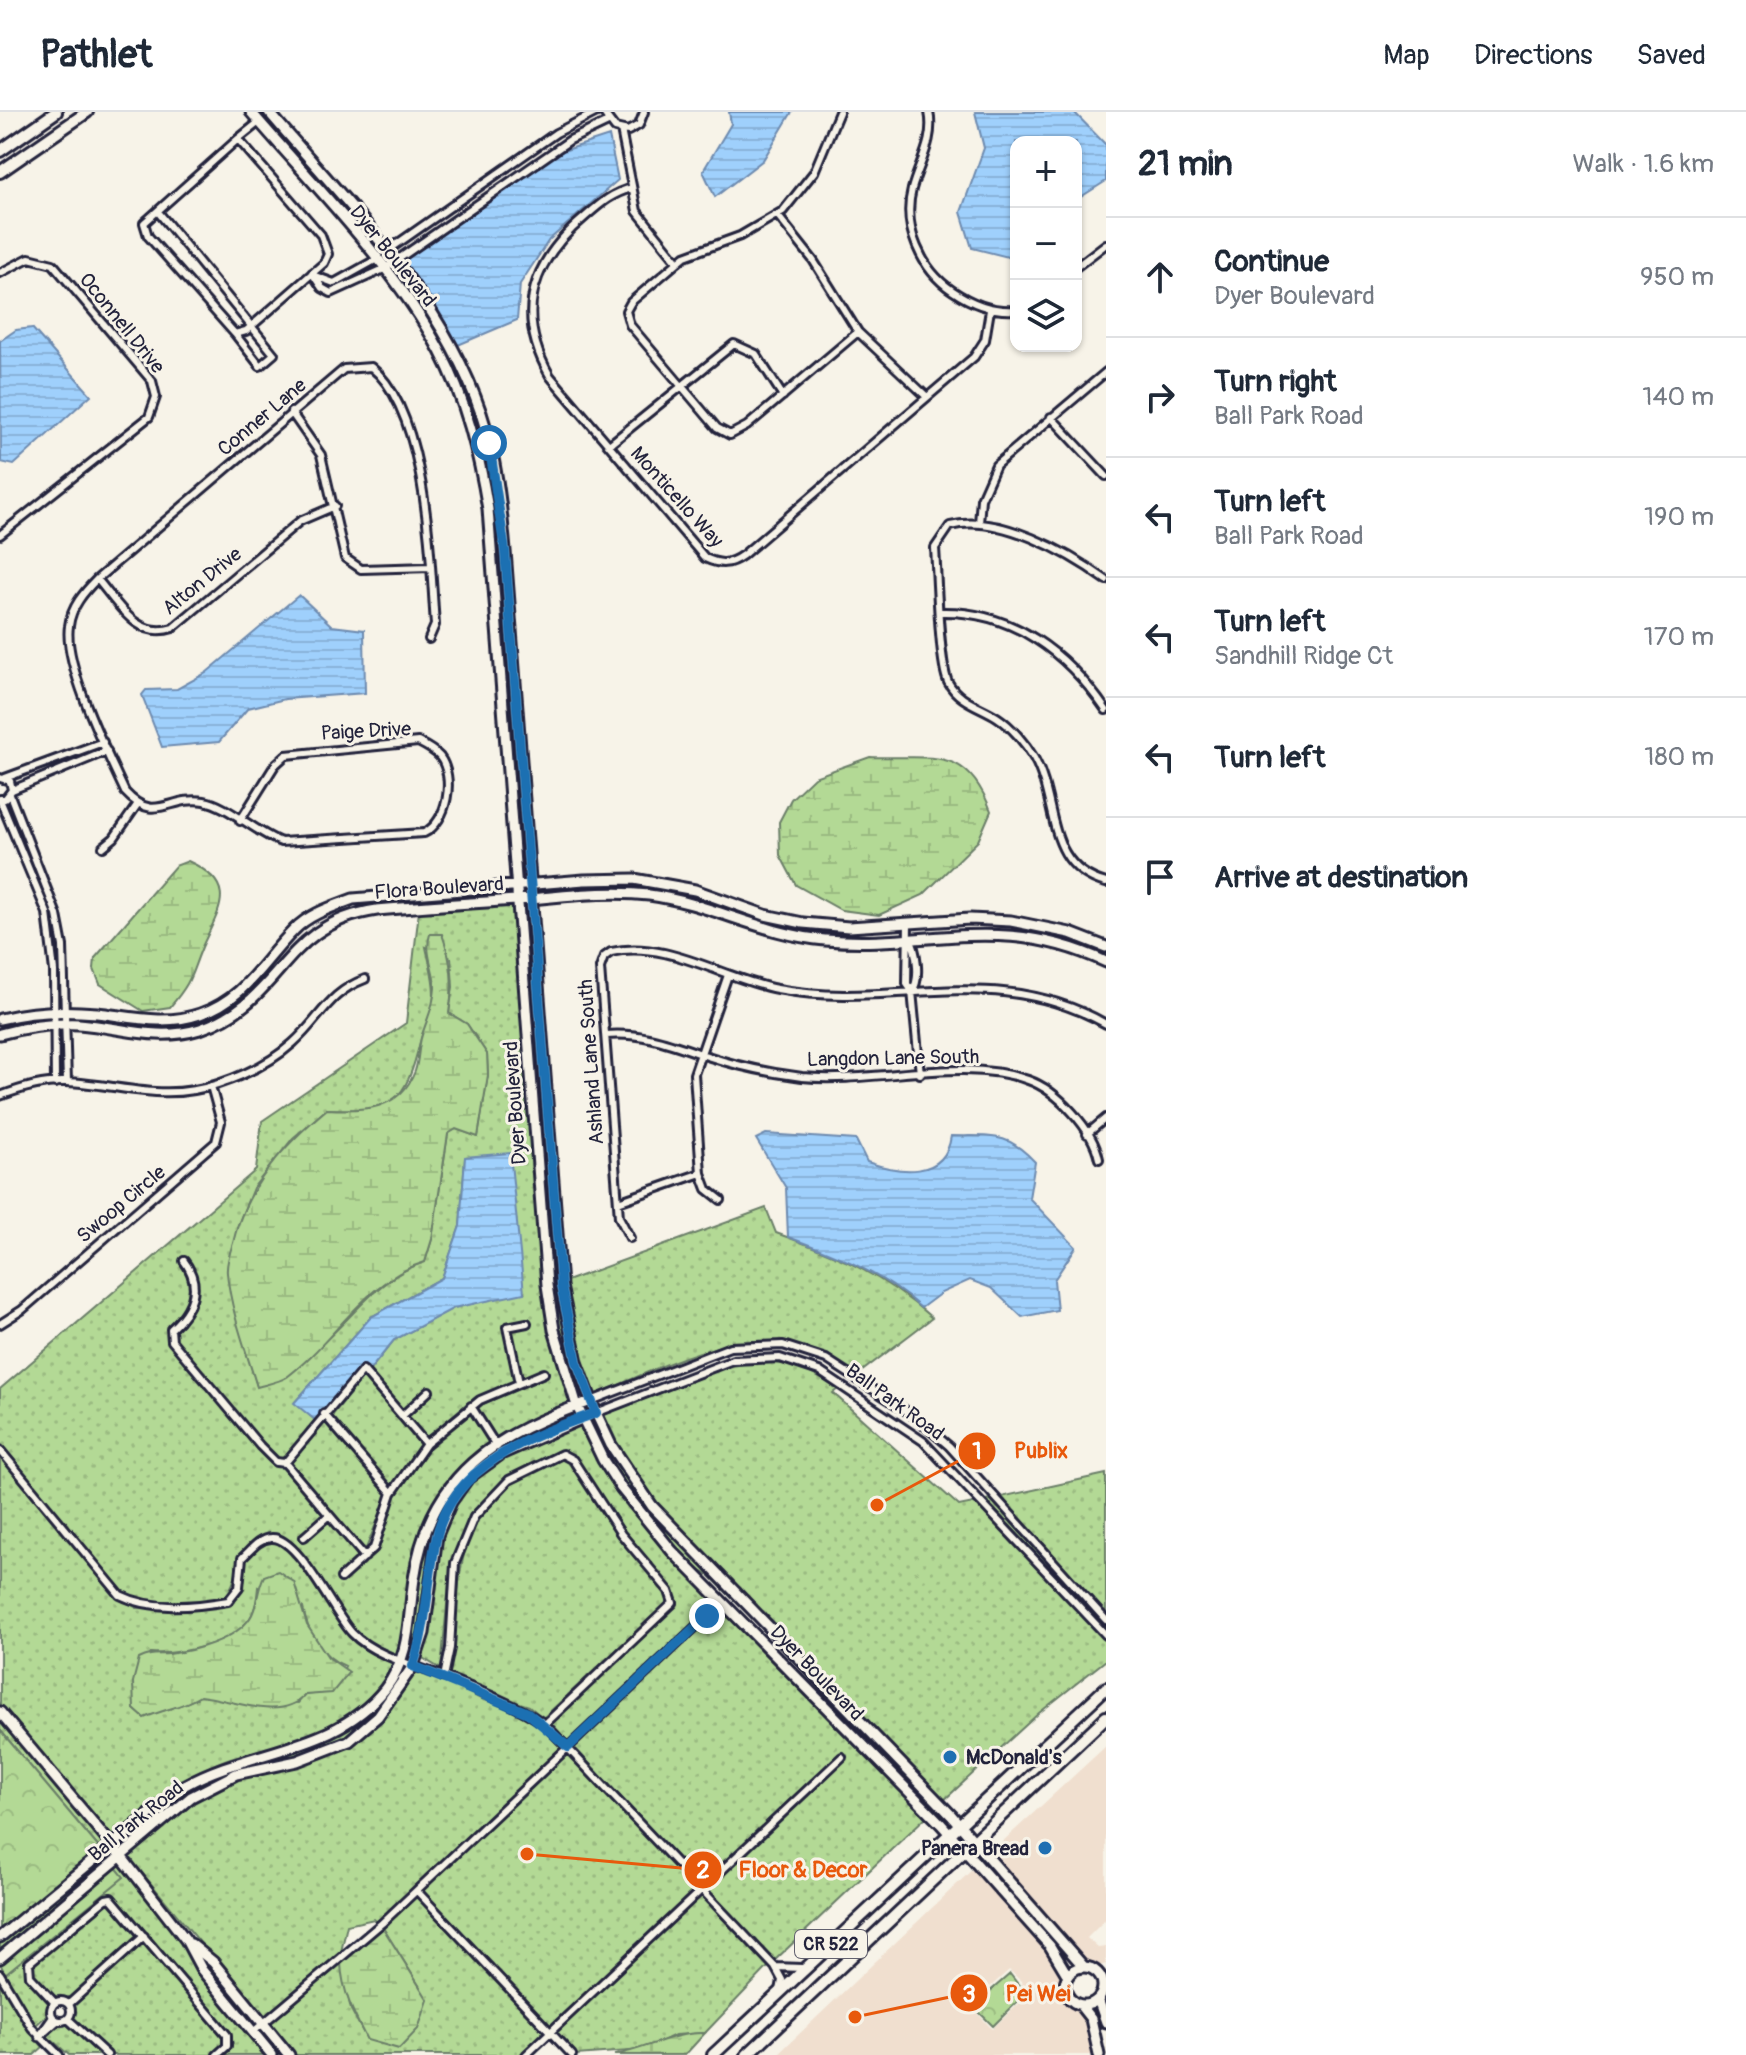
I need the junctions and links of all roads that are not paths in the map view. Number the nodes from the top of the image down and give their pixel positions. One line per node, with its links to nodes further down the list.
1 (56, 112): 13 (main road)
2 (87, 112): 16 (main road)
3 (251, 112): 9 (street, Dyer Boulevard)
4 (269, 112): 23 (street, Dyer Boulevard)
5 (600, 112): 10 (street); 14 (street)
6 (644, 112): 11 (street)
7 (839, 112): 20 (street)
8 (929, 112): 31 (street)
9 (259, 122): 12 (street); 24 (street, Dyer Boulevard)
10 (608, 122): 11 (street); 15 (street)
11 (621, 130): 17 (street)
12 (238, 139): 19 (street); 30 (street)
13 (0, 151)
14 (525, 155): 15 (street); 18 (street)
15 (532, 167): 21 (street)
16 (0, 172)
17 (632, 188): 26 (street); 42 (street, Monticello Way)
18 (447, 209): 21 (street); 23 (street)
19 (159, 213): 33 (street); 35 (street)
20 (778, 216): 26 (street); 34 (street)
21 (455, 220): 25 (street)
22 (1106, 244): 27 (street)
23 (387, 251): 24 (street); 25 (street, Dyer Boulevard)
24 (376, 260): 28 (street, Dyer Boulevard); 30 (street)
25 (394, 260): 28 (street); 53 (street, Dyer Boulevard)
26 (678, 262): 37 (street)
27 (1082, 262)
28 (384, 269): 30 (street); 51 (street, Dyer Boulevard)
29 (0, 273): 46 (street, Oconnell Drive)
30 (313, 275): 33 (street)
31 (990, 310): 32 (street); 39 (street, Monticello Way)
32 (1010, 310)
33 (251, 325): 35 (street); 35 (street)
34 (858, 332): 38 (street); 39 (street)
35 (235, 334)
36 (1106, 372): 41 (street)
37 (681, 385): 38 (street); 38 (street); 42 (street)
38 (783, 396)
39 (927, 397): 42 (street, Monticello Way)
40 (291, 412): 44 (street); 47 (street, Conner Lane); 48 (street, Conner Lane)
41 (1051, 417): 43 (street); 45 (street)
42 (609, 445)
43 (1106, 476)
44 (335, 506): 47 (street); 48 (street, Alton Drive)
45 (979, 523): 49 (street); 50 (street)
46 (0, 535)
47 (431, 567): 52 (street, Conner Lane)
48 (97, 579): 55 (street, Conner Lane)
49 (1106, 580)
50 (940, 612): 54 (street); 65 (street)
51 (496, 621): 53 (street); 67 (street, Dyer Boulevard)
52 (429, 639)
53 (512, 643): 66 (street, Dyer Boulevard)
54 (1106, 710)
55 (103, 742): 56 (street); 57 (street)
56 (107, 751): 58 (street); 60 (street)
57 (2, 777): 58 (street)
58 (11, 793): 59 (street); 63 (street)
59 (0, 800): 64 (street)
60 (137, 805): 61 (street, Paige Drive); 62 (street)
61 (240, 821): 61 (street, Paige Drive)
62 (103, 847)
63 (43, 878): 64 (street); 76 (street)
64 (34, 881): 77 (street)
65 (1106, 883)
66 (530, 885): 67 (street, Flora Boulevard); 68 (street, Dyer Boulevard); 70 (street, Flora Boulevard)
67 (516, 886): 69 (street, Dyer Boulevard); 81 (street, Flora Boulevard)
68 (531, 898): 69 (street, Flora Boulevard); 71 (street, Flora Boulevard); 114 (street, Dyer Boulevard)
69 (518, 900): 86 (street, Flora Boulevard); 116 (street, Dyer Boulevard)
70 (908, 923): 71 (street); 72 (street, Flora Boulevard)
71 (909, 937): 73 (street); 74 (street); 75 (street, Flora Boulevard)
72 (1106, 947)
73 (906, 961): 74 (street); 80 (street)
74 (915, 961): 80 (street)
75 (1106, 962)
76 (64, 970): 77 (street); 81 (street)
77 (54, 971): 82 (street)
78 (728, 975): 80 (street, Ashland Lane South); 88 (street, Ashland Lane South); 89 (street)
79 (365, 979): 95 (street)
80 (912, 991): 84 (street, Ashland Lane South); 92 (street)
81 (65, 1011): 82 (street, Flora Boulevard); 86 (street)
82 (54, 1012): 83 (street, Flora Boulevard); 85 (street)
83 (0, 1019)
84 (1106, 1024)
85 (54, 1025): 86 (street, Flora Boulevard); 87 (street, Flora Boulevard); 91 (street)
86 (66, 1025): 90 (street)
87 (0, 1034)
88 (606, 1035): 89 (street, Langdon Lane South); 102 (street, Ashland Lane South)
89 (699, 1053): 92 (street, Langdon Lane South); 100 (street)
90 (66, 1057): 91 (street); 93 (street)
91 (54, 1058): 94 (street)
92 (920, 1074): 98 (street, Langdon Lane South)
93 (67, 1082): 94 (street); 95 (street)
94 (55, 1083): 96 (street)
95 (211, 1086): 106 (street, Swoop Circle)
96 (0, 1096)
97 (1106, 1118): 98 (street)
98 (1087, 1134): 99 (street, Langdon Lane South)
99 (1099, 1159)
100 (701, 1173): 101 (street); 102 (street)
101 (721, 1200)
102 (618, 1202): 103 (street, Ashland Lane South)
103 (630, 1238)
104 (184, 1261): 125 (street)
105 (527, 1323): 112 (street)
106 (0, 1324)
107 (783, 1345): 108 (street); 109 (street, Ball Park Road); 133 (street, Ball Park Road)
108 (780, 1358): 111 (street, Ball Park Road); 134 (street, Ball Park Road)
109 (681, 1363): 111 (street); 114 (street, Ball Park Road)
110 (544, 1373): 112 (street)
111 (687, 1376): 117 (street, Ball Park Road)
112 (519, 1383): 115 (street)
113 (429, 1391): 119 (street)
114 (591, 1401): 116 (street, Ball Park Road); 117 (street, Dyer Boulevard)
115 (471, 1406): 121 (street); 122 (street)
116 (577, 1406): 120 (street, Dyer Boulevard); 122 (street, Ball Park Road)
117 (596, 1413): 120 (street, Ball Park Road); 135 (street, Dyer Boulevard)
118 (324, 1414): 119 (street); 125 (street); 126 (street)
119 (402, 1416): 121 (street)
120 (583, 1418): 124 (street, Ball Park Road); 130 (street, Dyer Boulevard)
121 (426, 1444): 126 (street)
122 (495, 1444): 124 (street); 136 (street, Ball Park Road)
123 (0, 1450): 136 (street)
124 (501, 1454): 137 (street, Ball Park Road)
125 (285, 1463): 127 (street)
126 (392, 1493): 129 (street)
127 (329, 1515): 128 (street); 129 (street)
128 (304, 1537)
129 (365, 1557): 131 (street)
130 (690, 1569): 135 (street); 138 (street, Dyer Boulevard)
131 (341, 1578)
132 (707, 1616): 145 (street)
133 (1106, 1620)
134 (1106, 1635)
135 (787, 1648): 143 (street, Dyer Boulevard)
136 (401, 1660): 137 (street); 150 (street, Ball Park Road)
137 (413, 1666): 139 (street); 152 (street, Ball Park Road)
138 (787, 1667): 143 (street); 148 (street, Dyer Boulevard)
139 (444, 1677): 144 (street); 144 (street)
140 (1106, 1688): 147 (main road, CR 522)
141 (0, 1712): 150 (street)
142 (1106, 1717): 149 (main road, CR 522)
143 (860, 1722): 147 (street, Dyer Boulevard)
144 (545, 1724): 145 (street)
145 (568, 1747): 153 (street); 154 (street)
146 (842, 1757): 153 (street)
147 (959, 1824): 148 (main road, CR 522); 149 (street, Dyer Boulevard)
148 (949, 1834): 151 (street, Dyer Boulevard); 159 (main road, CR 522)
149 (973, 1841): 151 (main road, CR 522); 161 (street, Dyer Boulevard)
150 (112, 1844): 152 (street); 156 (street, Ball Park Road)
151 (963, 1851): 164 (street, Dyer Boulevard); 186 (main road, CR 522)
152 (120, 1855): 157 (street); 158 (street, Ball Park Road)
153 (702, 1889): 160 (street); 176 (street)
154 (417, 1891): 174 (street); 176 (street)
155 (144, 1936): 168 (street); 169 (street); 180 (street)
156 (0, 1937)
157 (186, 1940): 174 (street); 175 (street)
158 (0, 1958)
159 (809, 1965): 160 (street); 166 (main road, CR 522)
160 (775, 1967): 166 (street)
161 (1084, 1967): 162 (street); 164 (street)
162 (1101, 1970): 165 (street)
163 (0, 1974): 177 (street)
164 (1068, 1976): 170 (street)
165 (1104, 1982): 167 (street)
166 (780, 1993): 185 (main road, CR 522)
167 (1098, 1999): 170 (street); 173 (street)
168 (55, 2003): 169 (street); 171 (street)
169 (69, 2004): 172 (street)
170 (1080, 2005): 187 (street)
171 (55, 2019): 172 (street); 177 (street)
172 (68, 2019): 179 (street)
173 (1106, 2022)
174 (262, 2024): 175 (street); 182 (street)
175 (253, 2032): 181 (street)
176 (550, 2032): 183 (street); 184 (street)
177 (40, 2035): 178 (street)
178 (59, 2055)
179 (107, 2055)
180 (217, 2055)
181 (272, 2055)
182 (289, 2055)
183 (526, 2055)
184 (572, 2055)
185 (713, 2055)
186 (747, 2055)
187 (1099, 2055)

